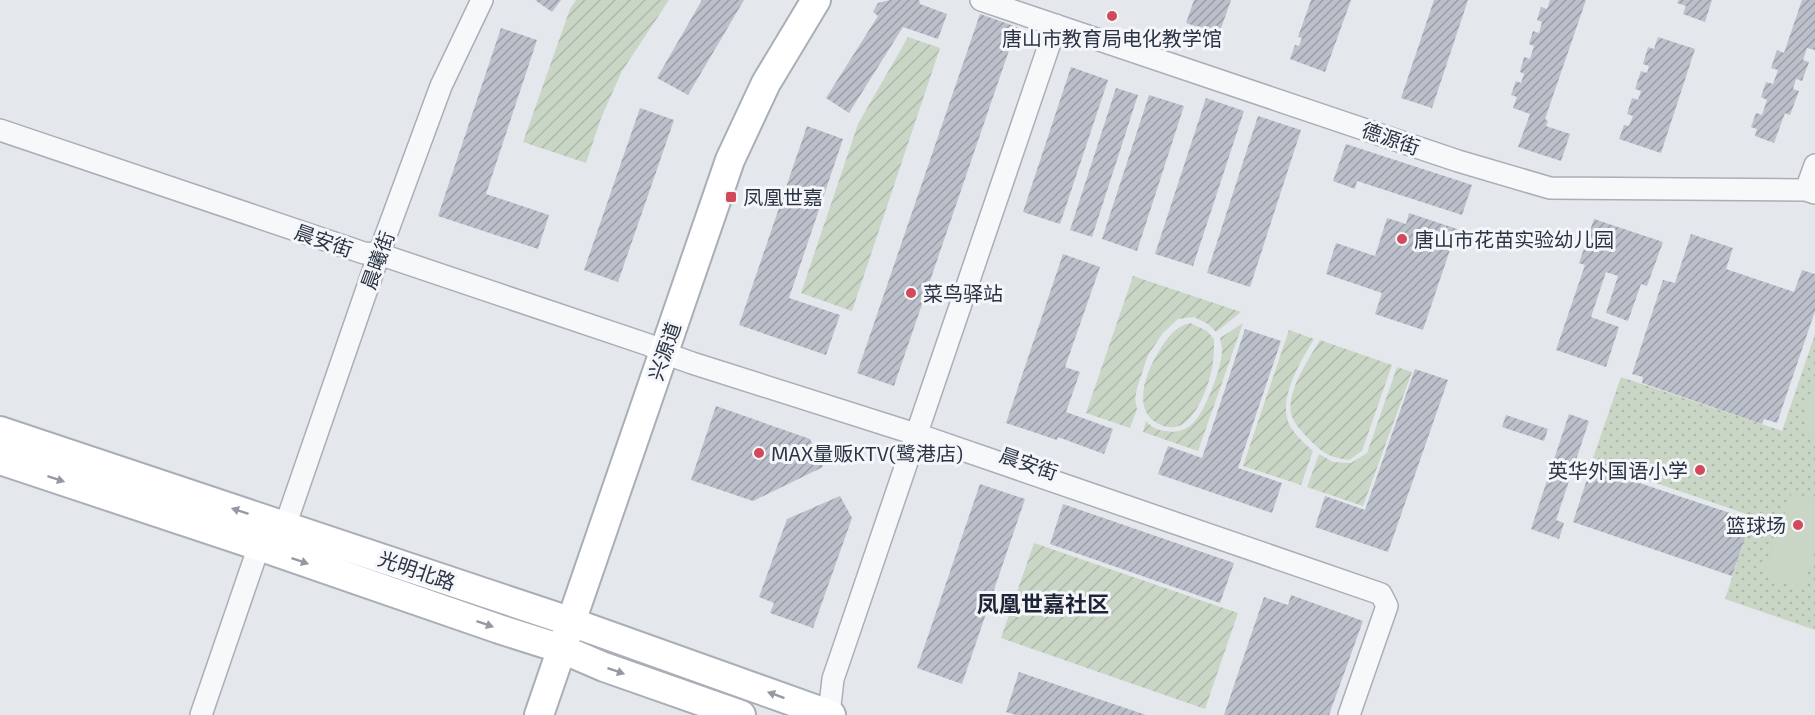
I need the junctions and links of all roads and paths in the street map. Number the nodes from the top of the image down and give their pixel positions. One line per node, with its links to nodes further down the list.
1 (467, 0): 10 (street, 晨曦街)
2 (482, 0): 10 (street, 晨曦街)
3 (798, 0): 11 (main road, 兴源道)
4 (816, 0): 11 (main road, 兴源道)
5 (981, 0): 6 (street, 德源街)
6 (1060, 27): 9 (street, 德源街); 13 (street)
7 (0, 130): 10 (street, 晨安街)
8 (1815, 165): 9 (street)
9 (1811, 191)
10 (371, 254): 11 (street, 晨安街); 15 (street, 晨曦街)
11 (660, 347): 13 (street, 晨安街); 17 (main road, 兴源道)
12 (0, 432): 15 (main road, 光明北路, one-way to 12)
13 (924, 432): 16 (street, 晨安街); 24 (street)
14 (0, 460): 15 (main road, 光明北路, one-way to 15)
15 (272, 536): 17 (main road, 光明北路); 18 (main road, 光明北路, one-way to 18); 19 (street, 晨曦街); 20 (street, 晨曦街)
16 (1392, 604): 25 (street); 26 (street)
17 (562, 619): 18 (main road, 兴源道); 24 (main road, 光明北路, one-way to 17)
18 (553, 646): 21 (main road, 兴源道); 22 (main road, 兴源道); 23 (main road, 光明北路, one-way to 23)
19 (201, 715)
20 (215, 715)
21 (520, 715)
22 (539, 715)
23 (741, 715)
24 (830, 715)
25 (1349, 715)
26 (1359, 715)

